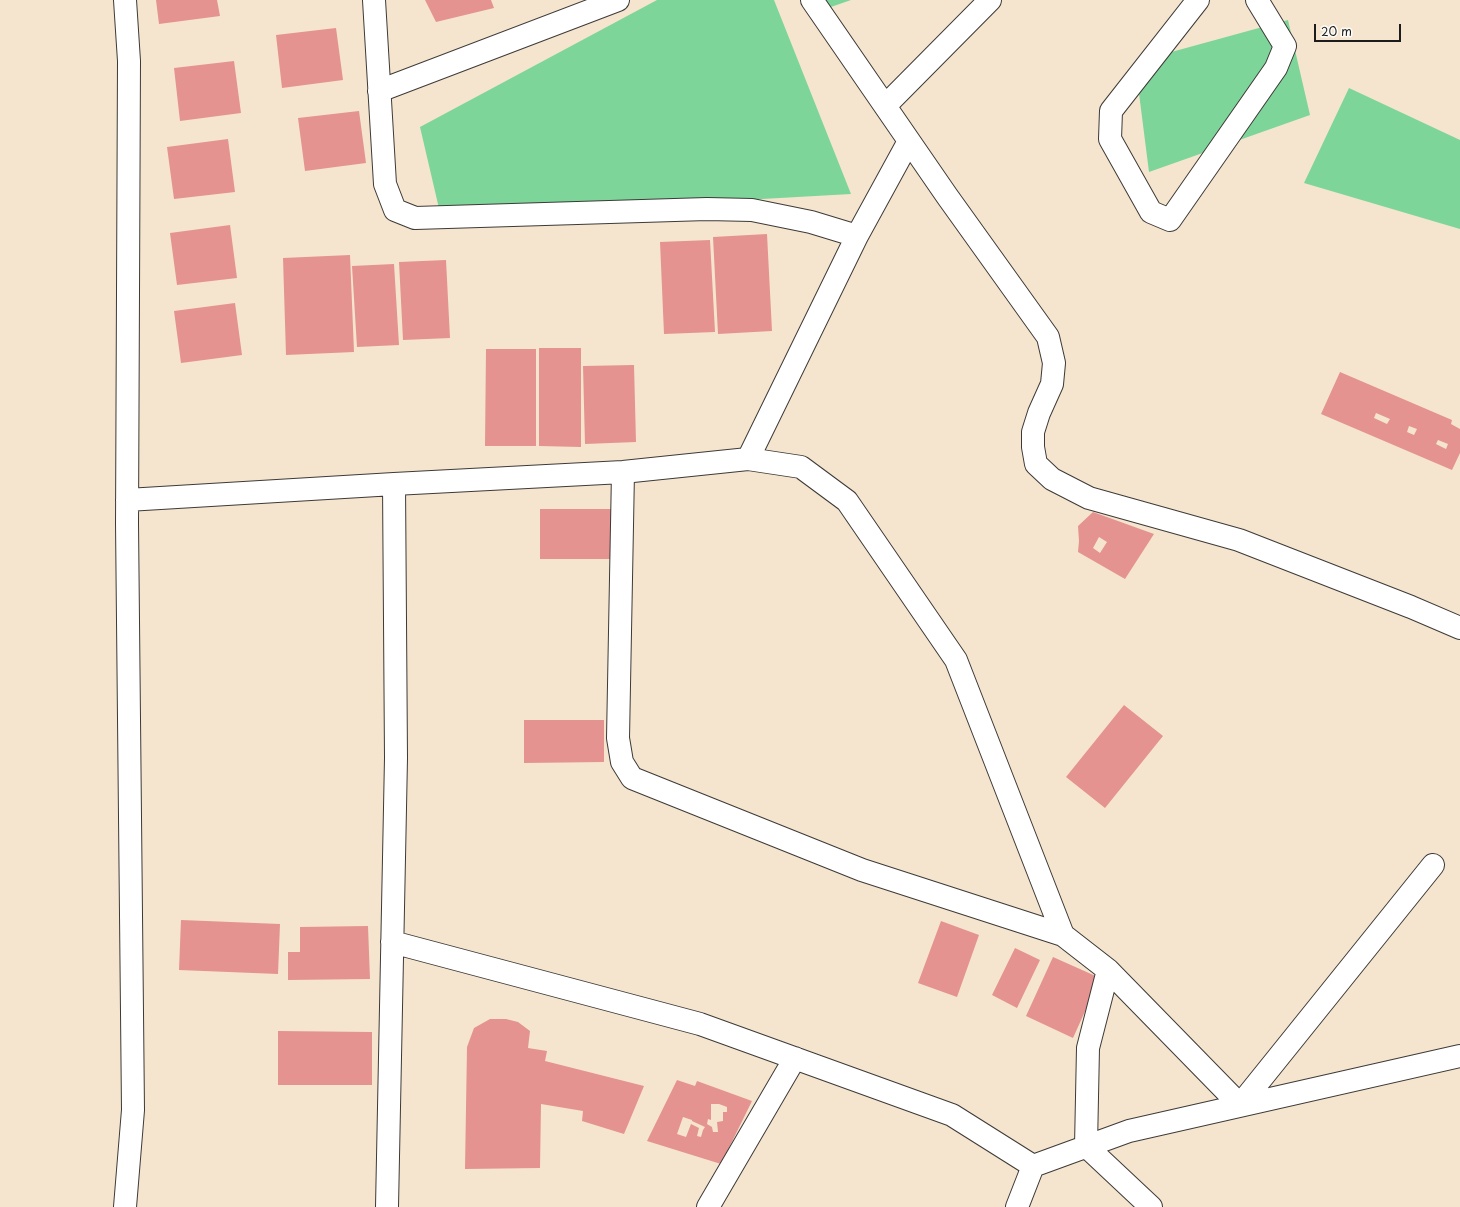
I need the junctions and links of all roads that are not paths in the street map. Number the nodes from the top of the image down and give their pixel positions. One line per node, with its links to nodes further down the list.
1 (126, 0): 15 (street)
2 (374, 0): 8 (street)
3 (618, 0): 8 (street)
4 (812, 0): 9 (street)
5 (990, 0): 9 (street)
6 (1198, 0): 7 (street)
7 (1257, 0)
8 (379, 91): 11 (street)
9 (885, 106): 10 (street)
10 (909, 141): 11 (street); 16 (street)
11 (857, 236): 12 (street)
12 (748, 459): 13 (street); 18 (street)
13 (623, 472): 14 (street); 18 (street)
14 (394, 484): 15 (street); 19 (street)
15 (127, 500): 26 (street)
16 (1460, 628)
17 (1434, 865): 23 (street)
18 (1063, 935): 20 (street)
19 (392, 942): 22 (street); 27 (street)
20 (1108, 970): 23 (street); 24 (street)
21 (1460, 1056): 23 (street)
22 (795, 1058): 25 (street); 28 (street)
23 (1240, 1105): 24 (street)
24 (1086, 1146): 25 (street); 30 (street)
25 (1034, 1166): 29 (street)
26 (125, 1207)
27 (387, 1207)
28 (708, 1207)
29 (1017, 1207)
30 (1151, 1207)

